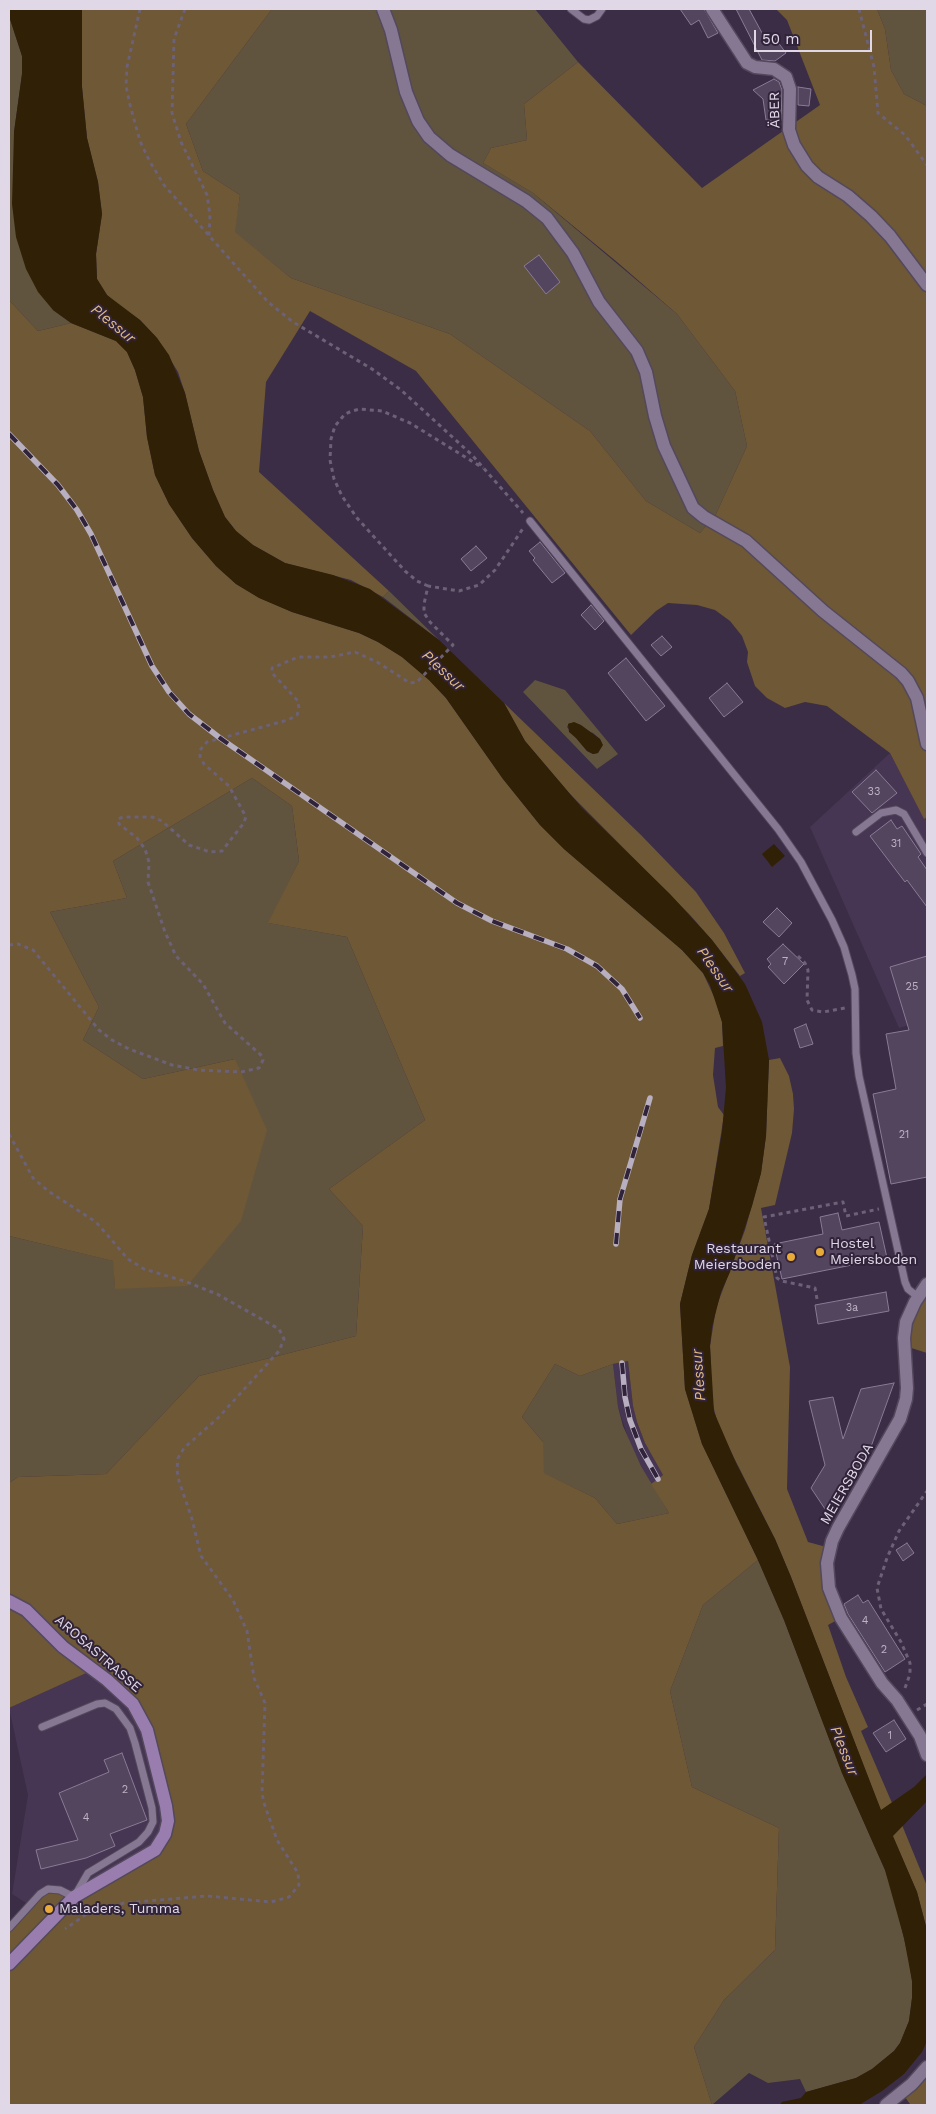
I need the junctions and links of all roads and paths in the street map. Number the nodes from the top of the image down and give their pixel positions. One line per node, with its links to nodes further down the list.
1 (140, 9): 9 (path)
2 (185, 9): 9 (path)
3 (383, 9): 14 (street)
4 (571, 9): 5 (lane)
5 (602, 9)
6 (712, 9): 10 (street, ÄBER)
7 (859, 9): 8 (path)
8 (927, 165)
9 (209, 237): 11 (path)
10 (927, 285)
11 (489, 472): 12 (path); 13 (path)
12 (530, 521): 13 (path); 19 (lane)
13 (428, 586): 17 (path)
14 (927, 744)
15 (856, 832): 16 (lane)
16 (927, 853)
17 (9, 945)
18 (798, 956): 19 (path)
19 (856, 1006): 21 (lane)
20 (9, 1134): 32 (path)
21 (889, 1207): 23 (lane); 24 (path)
22 (927, 1284): 23 (street, MEIERSBODA)
23 (918, 1297): 27 (street, MEIERSBODA)
24 (817, 1299)
25 (927, 1491): 27 (path)
26 (9, 1601): 30 (main road, AROSASTRASSE)
27 (898, 1703): 29 (street, MEIERSBODA)
28 (42, 1727): 30 (lane)
29 (927, 1754)
30 (74, 1897): 31 (lane); 33 (main road, AROSASTRASSE)
31 (9, 1928)
32 (59, 1933)
33 (9, 1964)
34 (927, 2068): 35 (street)
35 (886, 2105)

